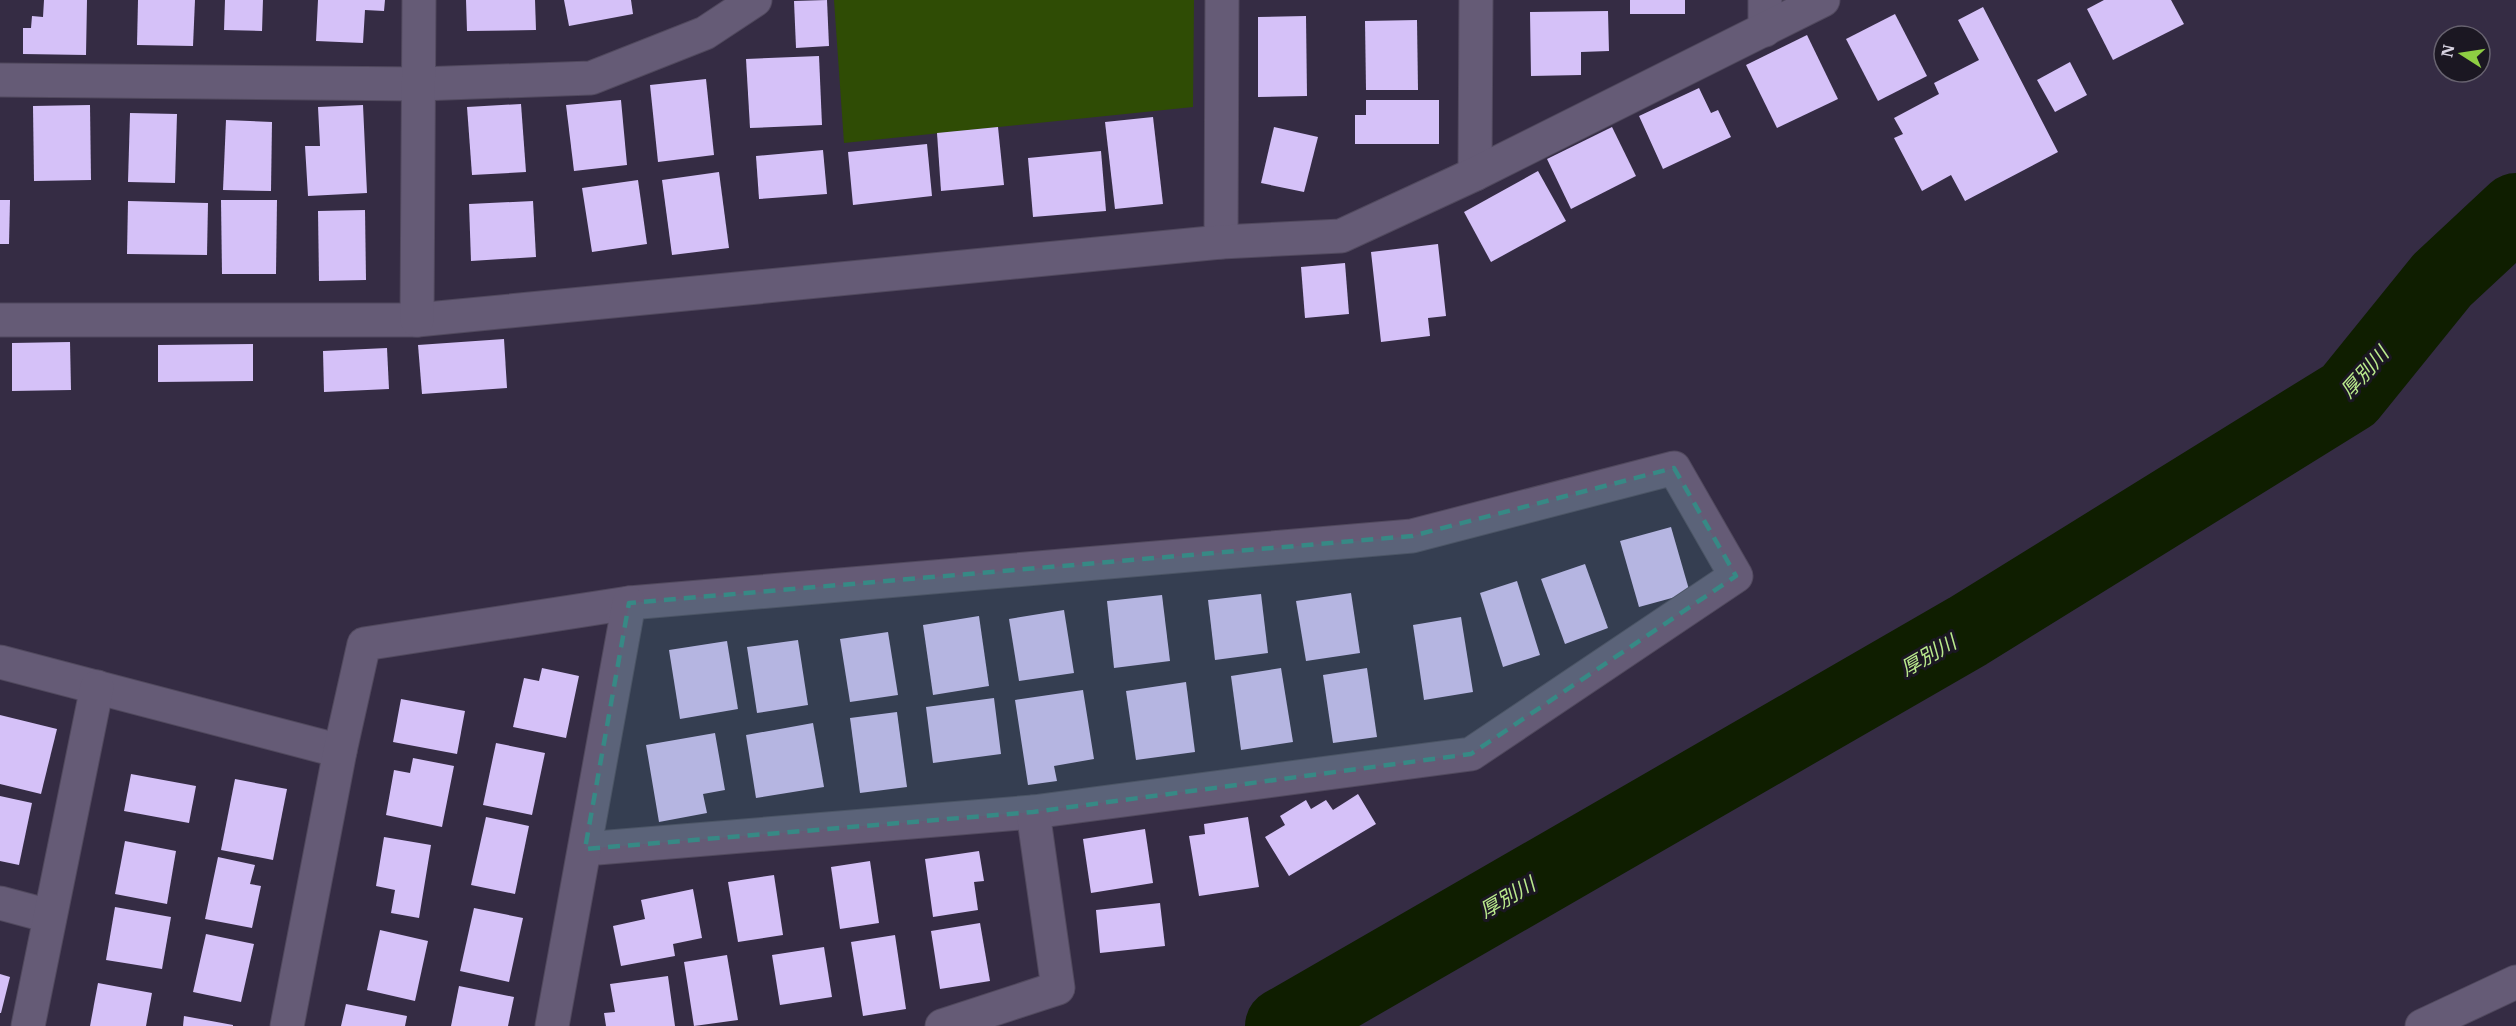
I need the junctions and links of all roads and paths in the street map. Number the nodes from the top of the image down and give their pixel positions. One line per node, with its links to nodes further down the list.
1 (420, 0): 8 (street)
2 (755, 0): 8 (street)
3 (1222, 0): 10 (street)
4 (1476, 0): 9 (street)
5 (1823, 0): 6 (street)
6 (1765, 15): 9 (street)
7 (0, 80): 8 (street)
8 (420, 84): 12 (street)
9 (1475, 174): 10 (street)
10 (1221, 242): 12 (street)
11 (0, 320): 12 (street)
12 (417, 320)
13 (629, 603): 16 (street); 17 (street); 18 (street)
14 (0, 662): 15 (street)
15 (97, 687): 16 (street); 20 (street)
16 (340, 752): 23 (street)
17 (1033, 812): 18 (street); 25 (street)
18 (585, 849): 24 (street)
19 (0, 903): 20 (street)
20 (49, 916): 22 (street)
21 (2516, 982): 26 (street)
22 (28, 1026)
23 (287, 1026)
24 (552, 1026)
25 (942, 1026)
26 (2422, 1026)

